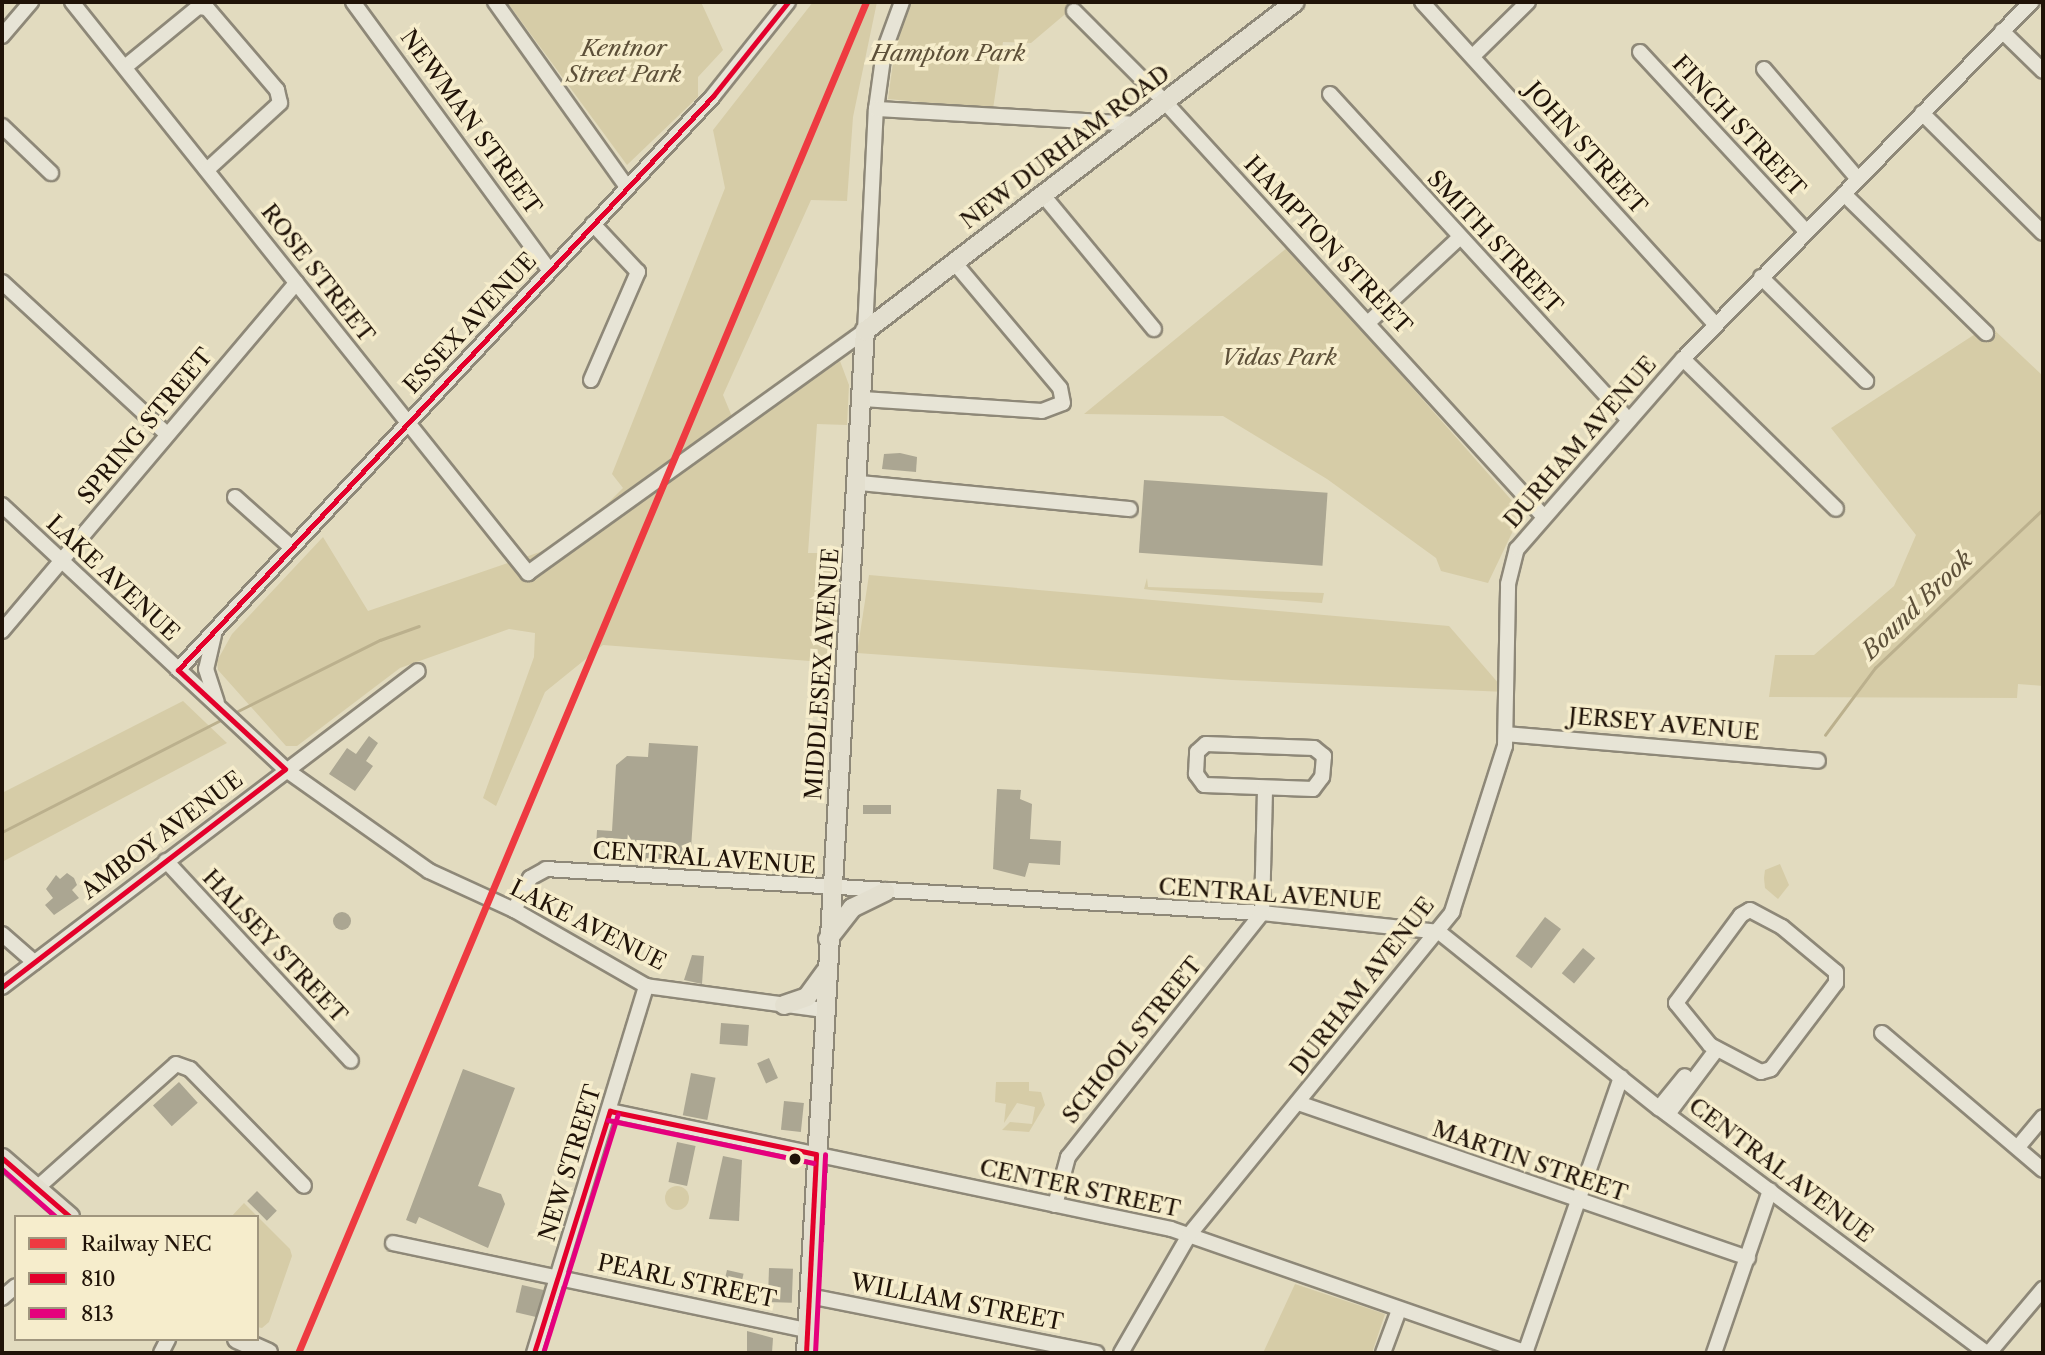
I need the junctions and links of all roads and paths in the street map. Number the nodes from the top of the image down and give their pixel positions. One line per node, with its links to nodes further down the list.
1 (31, 2): 13 (street)
2 (72, 2): 16 (street, ROSE STREET)
3 (353, 2): 36 (street, NEWMAN STREET)
4 (495, 2): 28 (street)
5 (788, 2): 28 (street, ESSEX AVENUE)
6 (902, 2): 21 (street, MIDDLESEX AVENUE)
7 (1295, 2): 20 (main road, NEW DURHAM ROAD)
8 (1422, 2): 15 (street, JOHN STREET)
9 (1528, 2): 15 (street)
10 (2031, 2): 12 (street, DURHAM AVENUE)
11 (1074, 11): 20 (street, HAMPTON STREET)
12 (2002, 31): 18 (street); 22 (street, DURHAM AVENUE)
13 (2, 36)
14 (1640, 52): 32 (street, FINCH STREET)
15 (1473, 56): 41 (street, JOHN STREET)
16 (125, 67): 25 (street, ROSE STREET); 25 (street)
17 (1764, 69): 27 (street)
18 (2043, 71)
19 (1330, 94): 34 (street, SMITH STREET)
20 (1165, 102): 23 (main road, NEW DURHAM ROAD); 40 (street, HAMPTON STREET)
21 (876, 109): 23 (street); 43 (street, MIDDLESEX AVENUE)
22 (1922, 113): 27 (street, DURHAM AVENUE); 33 (street)
23 (1135, 124): 30 (main road, NEW DURHAM ROAD)
24 (2, 126): 26 (street)
25 (207, 170): 39 (street, ROSE STREET)
26 (51, 173)
27 (1858, 179): 29 (street, DURHAM AVENUE)
28 (627, 187): 31 (street, ESSEX AVENUE)
29 (1844, 194): 32 (street, DURHAM AVENUE); 44 (street)
30 (1043, 195): 35 (main road, NEW DURHAM ROAD); 42 (street)
31 (593, 224): 36 (street, ESSEX AVENUE); 46 (street)
32 (1806, 231): 37 (street, DURHAM AVENUE)
33 (2043, 233)
34 (1459, 239): 40 (street); 49 (street, SMITH STREET)
35 (954, 262): 43 (main road, NEW DURHAM ROAD); 48 (street)
36 (550, 271): 50 (street, ESSEX AVENUE)
37 (1761, 278): 41 (street, DURHAM AVENUE); 47 (street)
38 (2, 282): 51 (street)
39 (296, 283): 50 (street, ROSE STREET); 51 (street, SPRING STREET)
40 (1369, 322): 57 (street, HAMPTON STREET)
41 (1716, 325): 45 (street, DURHAM AVENUE)
42 (1154, 329)
43 (864, 331): 48 (main road, MIDDLESEX AVENUE); 50 (street, ROSE STREET)
44 (1986, 333)
45 (1682, 359): 49 (street, DURHAM AVENUE); 56 (street)
46 (592, 380)
47 (1866, 382)
48 (863, 399): 52 (main road, MIDDLESEX AVENUE)
49 (1629, 419): 57 (street, DURHAM AVENUE)
50 (408, 422): 58 (street, ESSEX AVENUE)
51 (167, 434): 59 (street, SPRING STREET)
52 (859, 483): 55 (street); 70 (main road, MIDDLESEX AVENUE)
53 (235, 497): 58 (street)
54 (2, 505): 59 (street, LAKE AVENUE)
55 (1129, 509)
56 (1836, 509)
57 (1543, 516): 65 (street, DURHAM AVENUE)
58 (291, 547): 60 (street, ESSEX AVENUE)
59 (61, 561): 61 (street, SPRING STREET); 62 (street, LAKE AVENUE)
60 (218, 626): 62 (street, ESSEX AVENUE); 64 (street)
61 (2, 631)
62 (178, 670): 64 (street, LAKE AVENUE)
63 (418, 671): 67 (street, AMBOY AVENUE)
64 (221, 709): 67 (street, LAKE AVENUE)
65 (1506, 734): 66 (street, JERSEY AVENUE); 74 (street, DURHAM AVENUE)
66 (1818, 761)
67 (285, 769): 69 (street, AMBOY AVENUE); 72 (street, LAKE AVENUE)
68 (1265, 788): 68 (street); 73 (street)
69 (166, 861): 77 (street, AMBOY AVENUE); 85 (street, HALSEY STREET)
70 (831, 890): 71 (street, CENTRAL AVENUE); 72 (street, CENTRAL AVENUE); 76 (main road, MIDDLESEX AVENUE)
71 (885, 892): 73 (street, CENTRAL AVENUE); 76 (main road)
72 (514, 910): 79 (street, LAKE AVENUE)
73 (1262, 913): 74 (street, CENTRAL AVENUE); 99 (street, SCHOOL STREET)
74 (1439, 932): 86 (street, CENTRAL AVENUE); 87 (street, DURHAM AVENUE)
75 (2, 934): 77 (street)
76 (828, 939): 78 (main road, MIDDLESEX AVENUE)
77 (34, 962): 80 (street, AMBOY AVENUE)
78 (826, 969): 81 (main road); 82 (main road, MIDDLESEX AVENUE)
79 (646, 986): 81 (street, LAKE AVENUE); 88 (street, NEW STREET)
80 (2, 987)
81 (784, 1005): 82 (street, LAKE AVENUE)
82 (824, 1010): 92 (main road, MIDDLESEX AVENUE)
83 (1882, 1033): 91 (street)
84 (1713, 1047): 84 (street); 89 (street)
85 (351, 1061)
86 (1621, 1077): 89 (street, CENTRAL AVENUE); 98 (street)
87 (1298, 1104): 98 (street, MARTIN STREET); 101 (street, DURHAM AVENUE)
88 (610, 1111): 92 (street, CENTER STREET); 104 (street, NEW STREET)
89 (1664, 1111): 97 (street, CENTRAL AVENUE)
90 (2043, 1117): 91 (street)
91 (2018, 1147): 94 (street)
92 (816, 1154): 99 (street, CENTER STREET); 106 (main road, MIDDLESEX AVENUE)
93 (2, 1158): 96 (main road)
94 (2043, 1170)
95 (304, 1186): 96 (street)
96 (37, 1188): 100 (main road)
97 (1770, 1190): 103 (street); 118 (street, CENTRAL AVENUE)
98 (1576, 1203): 103 (street, MARTIN STREET); 116 (street)
99 (1055, 1205): 101 (street, CENTER STREET)
100 (68, 1215)
101 (1189, 1235): 107 (street, CENTER STREET); 114 (street, DURHAM AVENUE)
102 (393, 1243): 104 (street, PEARL STREET)
103 (1748, 1258): 117 (street)
104 (559, 1278): 108 (street, PEARL STREET); 111 (street, NEW STREET)
105 (2043, 1289): 118 (street)
106 (809, 1296): 108 (main road, MIDDLESEX AVENUE); 113 (street, WILLIAM STREET)
107 (1399, 1310): 115 (street); 116 (street, CENTER STREET)
108 (807, 1330): 112 (main road, MIDDLESEX AVENUE)
109 (241, 1341): 110 (main road)
110 (268, 1353)
111 (534, 1353)
112 (806, 1353)
113 (1096, 1353)
114 (1121, 1353)
115 (1383, 1353)
116 (1526, 1353)
117 (1714, 1353)
118 (1988, 1353)

